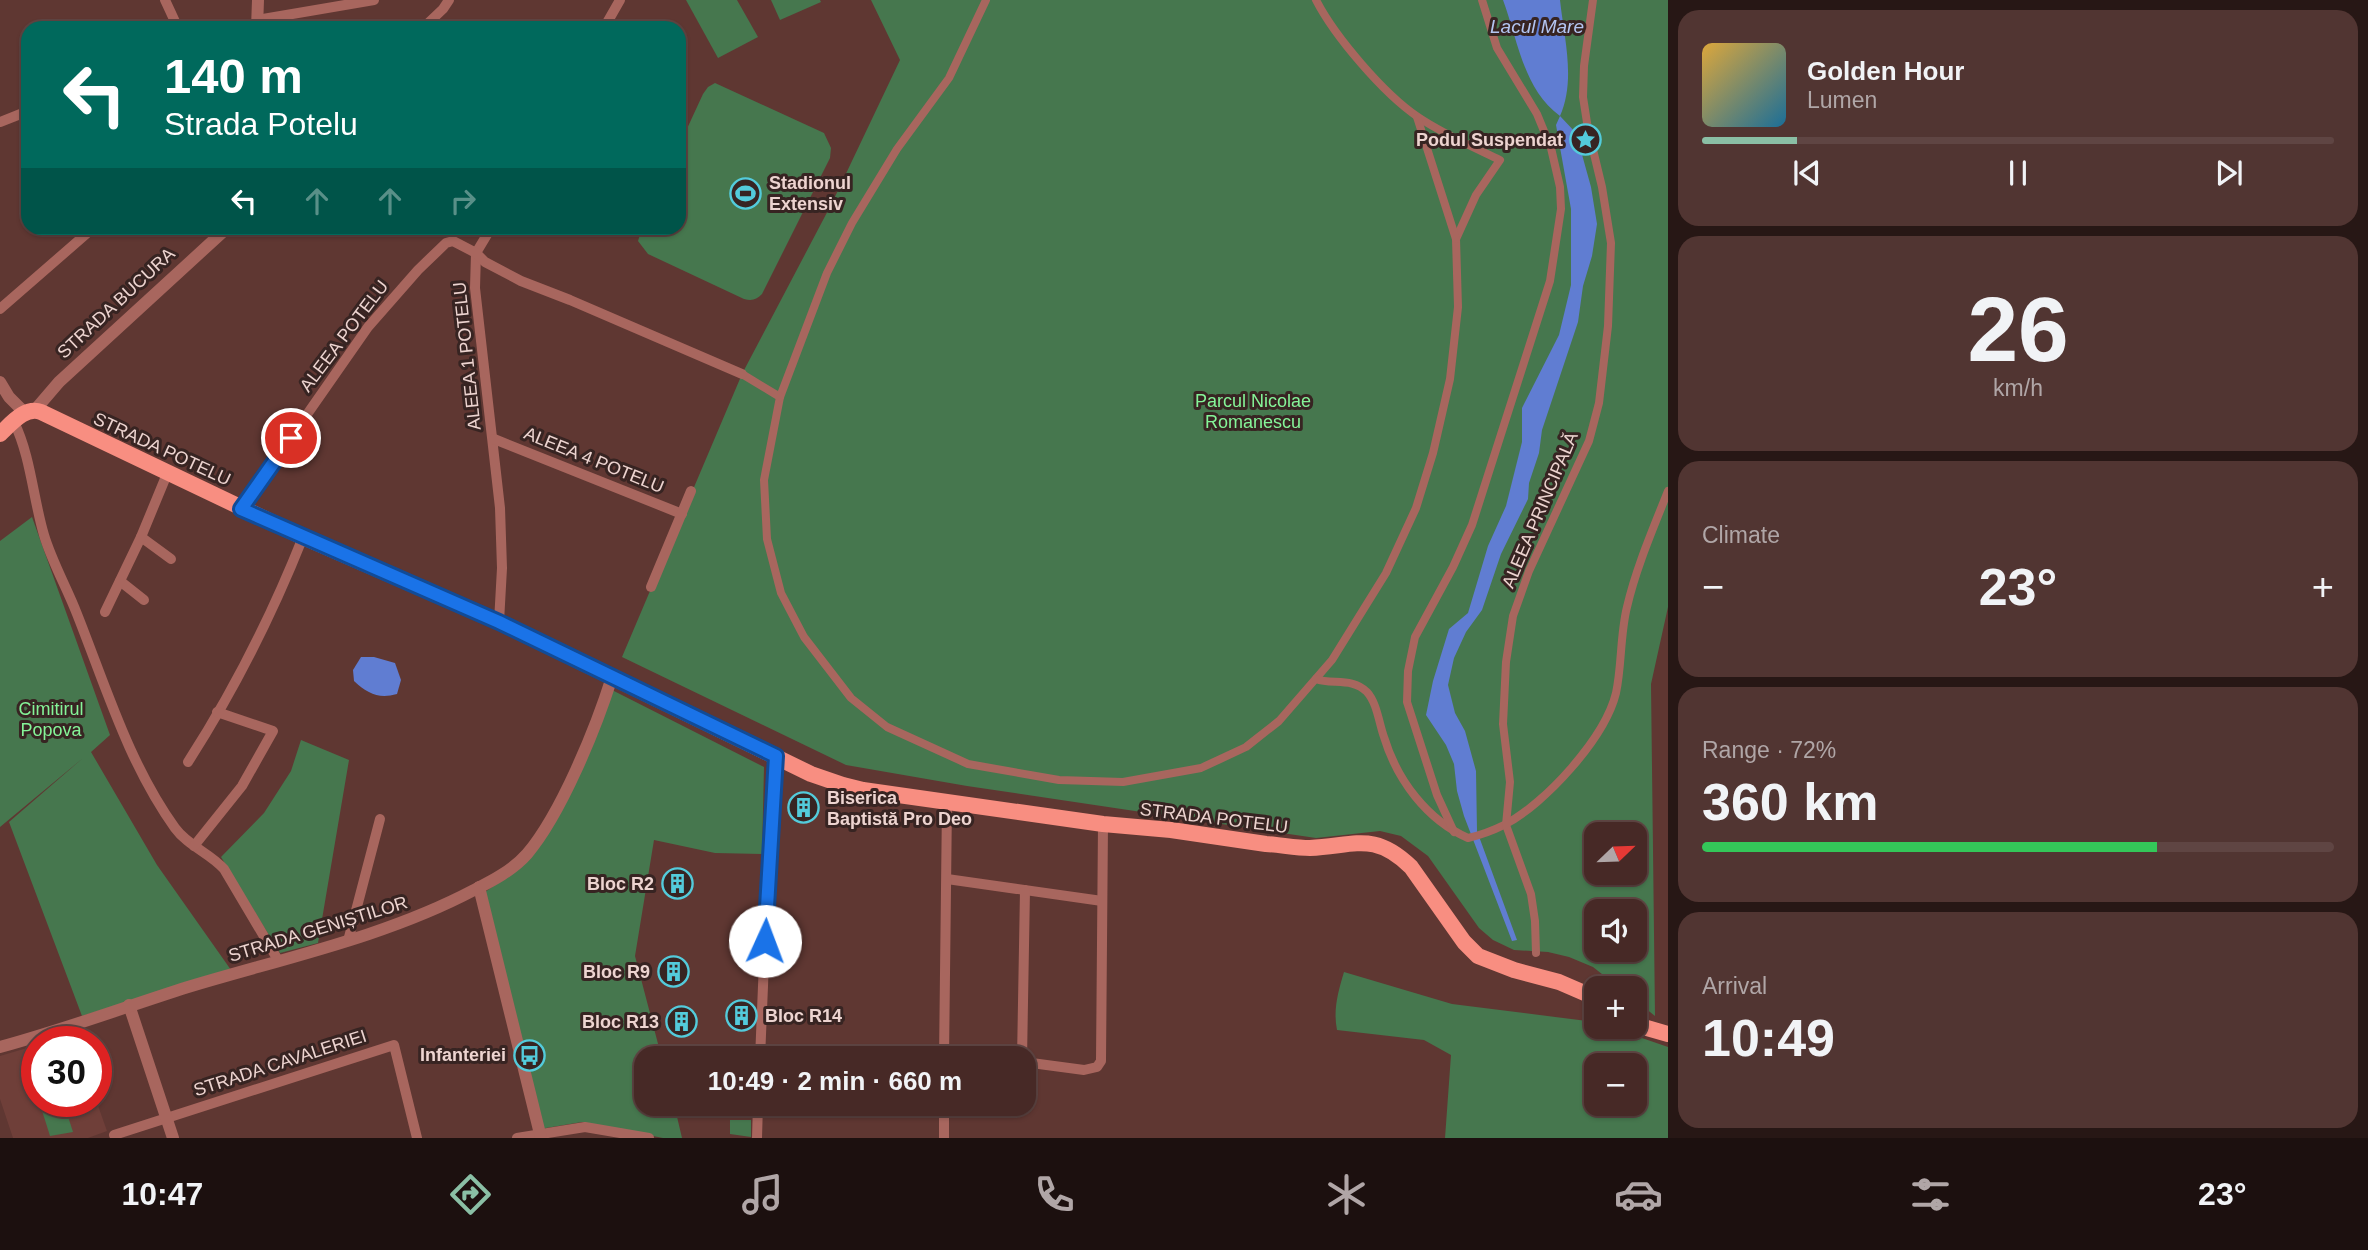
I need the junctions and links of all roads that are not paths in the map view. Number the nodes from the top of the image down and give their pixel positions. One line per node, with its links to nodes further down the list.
1 (165, 0): 10 (street)
2 (258, 0): 11 (street)
3 (374, 0): 12 (street)
4 (449, 0): 13 (street)
5 (620, 0): 14 (street)
6 (986, 0): 26 (street)
7 (1316, 0): 16 (street)
8 (1482, 0): 52 (street)
9 (1593, 0): 51 (street, ALEEA PRINCIPALĂ)
10 (175, 21)
11 (257, 21)
12 (272, 21)
13 (431, 21)
14 (608, 21)
15 (21, 114): 17 (street)
16 (1417, 117): 21 (street); 21 (street)
17 (0, 122)
18 (85, 235): 23 (street)
19 (218, 235): 27 (street, STRADA BUCURA)
20 (487, 235): 22 (street)
21 (1456, 239): 44 (street)
22 (476, 253): 24 (street, ALEEA 1 POTELU); 29 (street, ALEEA 1 POTELU); 33 (street, ALEEA POTELU)
23 (0, 309)
24 (742, 374): 26 (street)
25 (0, 382): 27 (street, STRADA POTELU)
26 (780, 397): 44 (street)
27 (25, 415): 28 (main road, STRADA BUCURA); 30 (main road, STRADA POTELU); 53 (street)
28 (0, 434)
29 (494, 439): 34 (street, ALEEA 4 POTELU); 42 (street, ALEEA 1 POTELU)
30 (167, 474): 33 (main road, STRADA POTELU); 35 (street)
31 (691, 491): 34 (street)
32 (1668, 491): 51 (street)
33 (241, 509): 36 (main road, STRADA POTELU)
34 (681, 514): 39 (street)
35 (142, 537): 37 (street); 38 (street)
36 (303, 537): 42 (main road, STRADA POTELU); 45 (street)
37 (171, 559)
38 (120, 581): 40 (street); 41 (street)
39 (650, 587)
40 (144, 600)
41 (105, 612)
42 (499, 622): 43 (main road, STRADA POTELU)
43 (612, 677): 46 (main road, STRADA POTELU); 55 (street, STRADA GENIȘTILOR)
44 (1316, 678): 52 (street)
45 (217, 712): 47 (street); 53 (street)
46 (776, 756): 48 (main road, STRADA POTELU); 65 (street)
47 (188, 762)
48 (947, 803): 50 (main road, STRADA POTELU); 54 (street)
49 (380, 819): 58 (street)
50 (1103, 824): 57 (street); 61 (main road, STRADA POTELU)
51 (1506, 825): 52 (street); 59 (street)
52 (1454, 832)
53 (194, 846): 60 (street)
54 (947, 879): 56 (street); 66 (street)
55 (479, 887): 58 (street, STRADA GENIȘTILOR); 75 (street)
56 (1025, 890): 57 (street); 67 (street)
57 (1102, 901): 69 (street)
58 (348, 941): 60 (street, STRADA GENIȘTILOR)
59 (1536, 953)
60 (278, 960): 62 (street, STRADA GENIȘTILOR)
61 (1584, 993)
62 (129, 1005): 68 (street, STRADA GENIȘTILOR); 72 (street)
63 (1647, 1027): 64 (main road)
64 (1668, 1034)
65 (761, 1046)
66 (944, 1046)
67 (1023, 1046)
68 (0, 1047)
69 (1036, 1063)
70 (758, 1116): 80 (street)
71 (944, 1116): 81 (street)
72 (166, 1118): 74 (street); 76 (street); 77 (street, STRADA CAVALERIEI)
73 (586, 1132): 75 (street); 79 (street)
74 (114, 1135)
75 (540, 1135): 78 (street)
76 (173, 1138)
77 (417, 1138)
78 (517, 1138)
79 (649, 1138)
80 (757, 1138)
81 (944, 1138)

